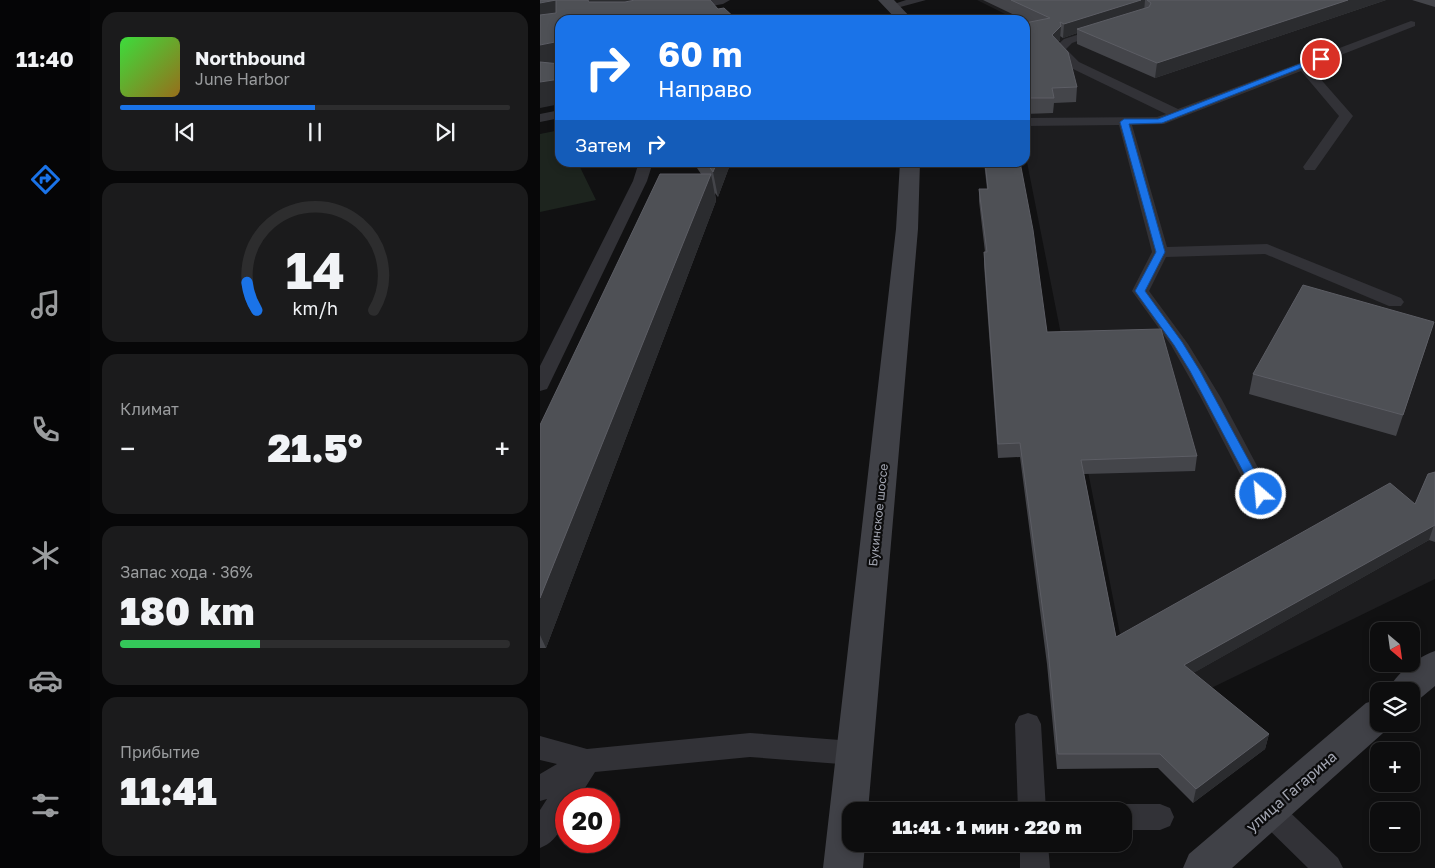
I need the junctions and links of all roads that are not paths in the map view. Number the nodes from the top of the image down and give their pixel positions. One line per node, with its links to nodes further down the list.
1 (723, 0): 4 (street)
2 (921, 0): 3 (lane)
3 (889, 3): 5 (main road)
4 (632, 15)
5 (900, 15)
6 (1411, 24): 8 (lane)
7 (1115, 26): 9 (lane)
8 (1303, 66): 9 (lane); 16 (lane)
9 (1177, 114): 13 (lane)
10 (555, 115): 11 (lane)
11 (540, 118)
12 (1030, 122): 13 (lane)
13 (1124, 122): 17 (lane)
14 (644, 167): 19 (lane)
15 (910, 167): 26 (main road, Букинское шоссе)
16 (1310, 167)
17 (1160, 252): 18 (lane); 20 (lane)
18 (1395, 302)
19 (540, 385)
20 (1261, 494)
21 (1435, 665): 22 (main road)
22 (1415, 682)
23 (1370, 722): 30 (main road, улица Гагарина)
24 (1028, 724): 29 (lane)
25 (540, 748): 27 (lane)
26 (853, 753): 27 (lane); 35 (main road, Букинское шоссе)
27 (587, 761): 28 (lane); 33 (lane)
28 (540, 789)
29 (1032, 802)
30 (1268, 810): 37 (main road, улица Гагарина); 38 (lane)
31 (1132, 817): 32 (lane)
32 (1160, 817)
33 (540, 835)
34 (1034, 852): 36 (lane)
35 (843, 868)
36 (1035, 868)
37 (1203, 868)
38 (1328, 868)

